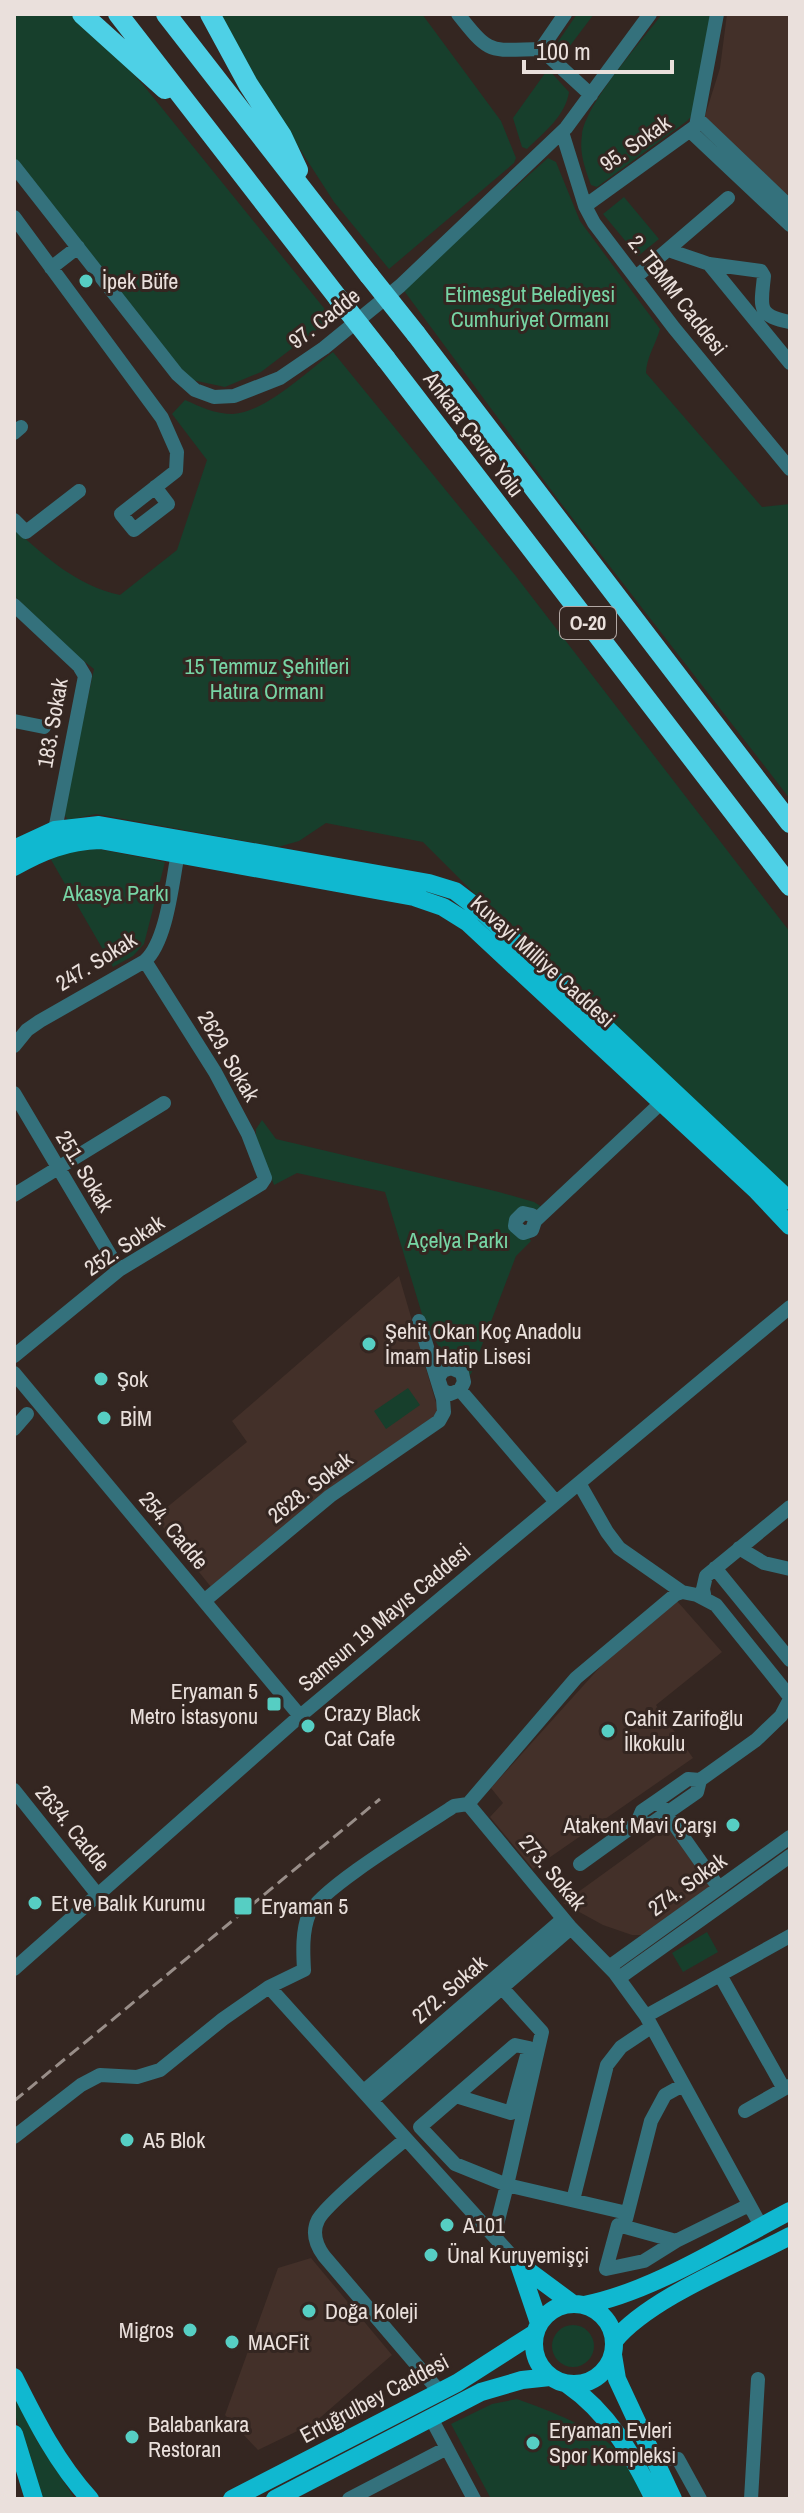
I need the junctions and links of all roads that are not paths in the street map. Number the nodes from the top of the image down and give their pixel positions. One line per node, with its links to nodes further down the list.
1 (82, 14): 11 (highway)
2 (118, 14): 11 (highway, Ankara Çevre Yolu / O-20)
3 (166, 14): 17 (highway, Ankara Çevre Yolu / O-20)
4 (210, 14): 17 (highway)
5 (458, 14): 9 (street)
6 (565, 14): 9 (street)
7 (650, 14): 10 (street, 97. Cadde)
8 (717, 14): 12 (street, 95. Sokak)
9 (541, 49): 10 (street)
10 (591, 95): 13 (street, 97. Cadde)
11 (195, 114): 41 (highway, Ankara Çevre Yolu / O-20, bridge)
12 (694, 125): 16 (street, 95. Sokak); 18 (street); 20 (street)
13 (562, 132): 16 (street, 2. TBMM Caddesi); 21 (street, 97. Cadde)
14 (14, 166): 21 (street, 97. Cadde)
15 (728, 198): 22 (street)
16 (585, 206): 25 (street, 2. TBMM Caddesi)
17 (315, 207): 35 (highway, Ankara Çevre Yolu / O-20, bridge)
18 (790, 207)
19 (14, 217): 24 (street)
20 (790, 225)
21 (78, 247): 24 (street)
22 (668, 250): 23 (street); 25 (street)
23 (709, 264): 26 (street); 27 (street)
24 (51, 268): 29 (street)
25 (636, 277): 28 (street, 2. TBMM Caddesi)
26 (790, 322)
27 (790, 363)
28 (790, 469)
29 (155, 487)
30 (79, 491): 31 (street)
31 (14, 520)
32 (14, 605): 36 (street, 183. Sokak)
33 (14, 721): 34 (street)
34 (44, 727)
35 (790, 823)
36 (55, 830): 37 (main road, Kuvayi Milliye Caddesi); 40 (main road, Kuvayi Milliye Caddesi)
37 (14, 849)
38 (178, 853): 39 (main road, Kuvayi Milliye Caddesi); 40 (main road, Kuvayi Milliye Caddesi); 42 (street, 247. Sokak)
39 (14, 867)
40 (322, 872): 45 (main road, Kuvayi Milliye Caddesi); 50 (main road, Kuvayi Milliye Caddesi)
41 (790, 886)
42 (145, 961): 43 (street, 247. Sokak); 48 (street, 2629. Sokak)
43 (15, 1039)
44 (14, 1093): 47 (street, 251. Sokak)
45 (662, 1102): 51 (street); 52 (main road, Kuvayi Milliye Caddesi)
46 (164, 1103): 47 (street)
47 (58, 1168): 49 (street); 53 (street, 251. Sokak)
48 (265, 1178): 53 (street, 252. Sokak)
49 (14, 1195)
50 (790, 1201)
51 (535, 1221)
52 (790, 1226)
53 (119, 1270): 56 (street, 252. Sokak)
54 (790, 1307): 62 (street, Samsun 19 Mayıs Caddesi)
55 (419, 1321): 58 (street)
56 (14, 1356)
57 (14, 1373): 70 (street, 254. Cadde)
58 (438, 1382): 59 (street); 59 (street); 70 (street, 2628. Sokak)
59 (460, 1390): 63 (street)
60 (27, 1414): 61 (street)
61 (14, 1429)
62 (579, 1483): 63 (street, Samsun 19 Mayıs Caddesi); 68 (street)
63 (556, 1502): 73 (street, Samsun 19 Mayıs Caddesi)
64 (790, 1507): 65 (street)
65 (739, 1548): 66 (street); 67 (street)
66 (715, 1568): 69 (street); 71 (street)
67 (790, 1569)
68 (682, 1592): 69 (street); 78 (street)
69 (705, 1599): 72 (street)
70 (204, 1601): 73 (street, 254. Cadde)
71 (790, 1660)
72 (790, 1698): 74 (street)
73 (300, 1716): 85 (street, Samsun 19 Mayıs Caddesi)
74 (786, 1722): 75 (street)
75 (700, 1780): 77 (street); 79 (street)
76 (14, 1790): 85 (street, 2634. Cadde)
77 (658, 1800): 79 (street); 80 (street)
78 (468, 1804): 86 (street, 273. Sokak); 92 (street)
79 (666, 1813): 80 (street); 84 (street)
80 (637, 1823): 83 (street)
81 (790, 1837): 84 (street, 274. Sokak)
82 (790, 1856): 89 (street, 274. Sokak)
83 (580, 1864)
84 (719, 1888): 89 (street, 274. Sokak)
85 (97, 1894): 88 (street, Samsun 19 Mayıs Caddesi)
86 (567, 1924): 89 (street, 273. Sokak); 91 (street, 272. Sokak)
87 (790, 1936): 90 (street)
88 (14, 1969)
89 (614, 1972): 93 (street, 273. Sokak)
90 (720, 1975): 93 (street); 95 (street)
91 (498, 1983): 96 (street, 272. Sokak); 101 (street)
92 (269, 1987): 96 (street); 99 (street)
93 (648, 2022): 94 (street, 273. Sokak); 102 (street)
94 (683, 2085): 103 (street, 273. Sokak); 105 (street)
95 (787, 2087): 98 (street)
96 (368, 2096): 100 (street)
97 (456, 2096): 97 (street); 101 (street)
98 (745, 2111)
99 (14, 2137)
100 (406, 2139): 107 (street); 117 (street)
101 (507, 2185): 102 (street); 107 (street)
102 (573, 2200): 105 (street)
103 (749, 2205): 106 (street, 273. Sokak); 109 (street)
104 (790, 2211): 106 (main road)
105 (626, 2220): 109 (street); 109 (street)
106 (761, 2226): 111 (main road)
107 (494, 2236): 110 (street)
108 (790, 2236): 113 (main road)
109 (676, 2241)
110 (519, 2264): 111 (main road); 112 (main road)
111 (579, 2304): 112 (main road); 113 (main road)
112 (537, 2328): 116 (main road); 117 (main road, Ertuğrulbey Caddesi)
113 (613, 2348): 116 (main road); 121 (main road)
114 (14, 2377): 123 (main road)
115 (758, 2379): 131 (street)
116 (558, 2380): 118 (main road, Ertuğrulbey Caddesi); 128 (main road)
117 (439, 2391): 124 (main road, Ertuğrulbey Caddesi)
118 (431, 2418): 120 (street); 125 (main road, Ertuğrulbey Caddesi)
119 (14, 2434): 122 (main road)
120 (447, 2448): 126 (street); 127 (street)
121 (653, 2457): 129 (main road); 130 (street)
122 (34, 2499)
123 (90, 2499)
124 (232, 2499)
125 (275, 2499)
126 (349, 2499)
127 (474, 2499)
128 (654, 2499)
129 (673, 2499)
130 (700, 2499)
131 (751, 2499)

